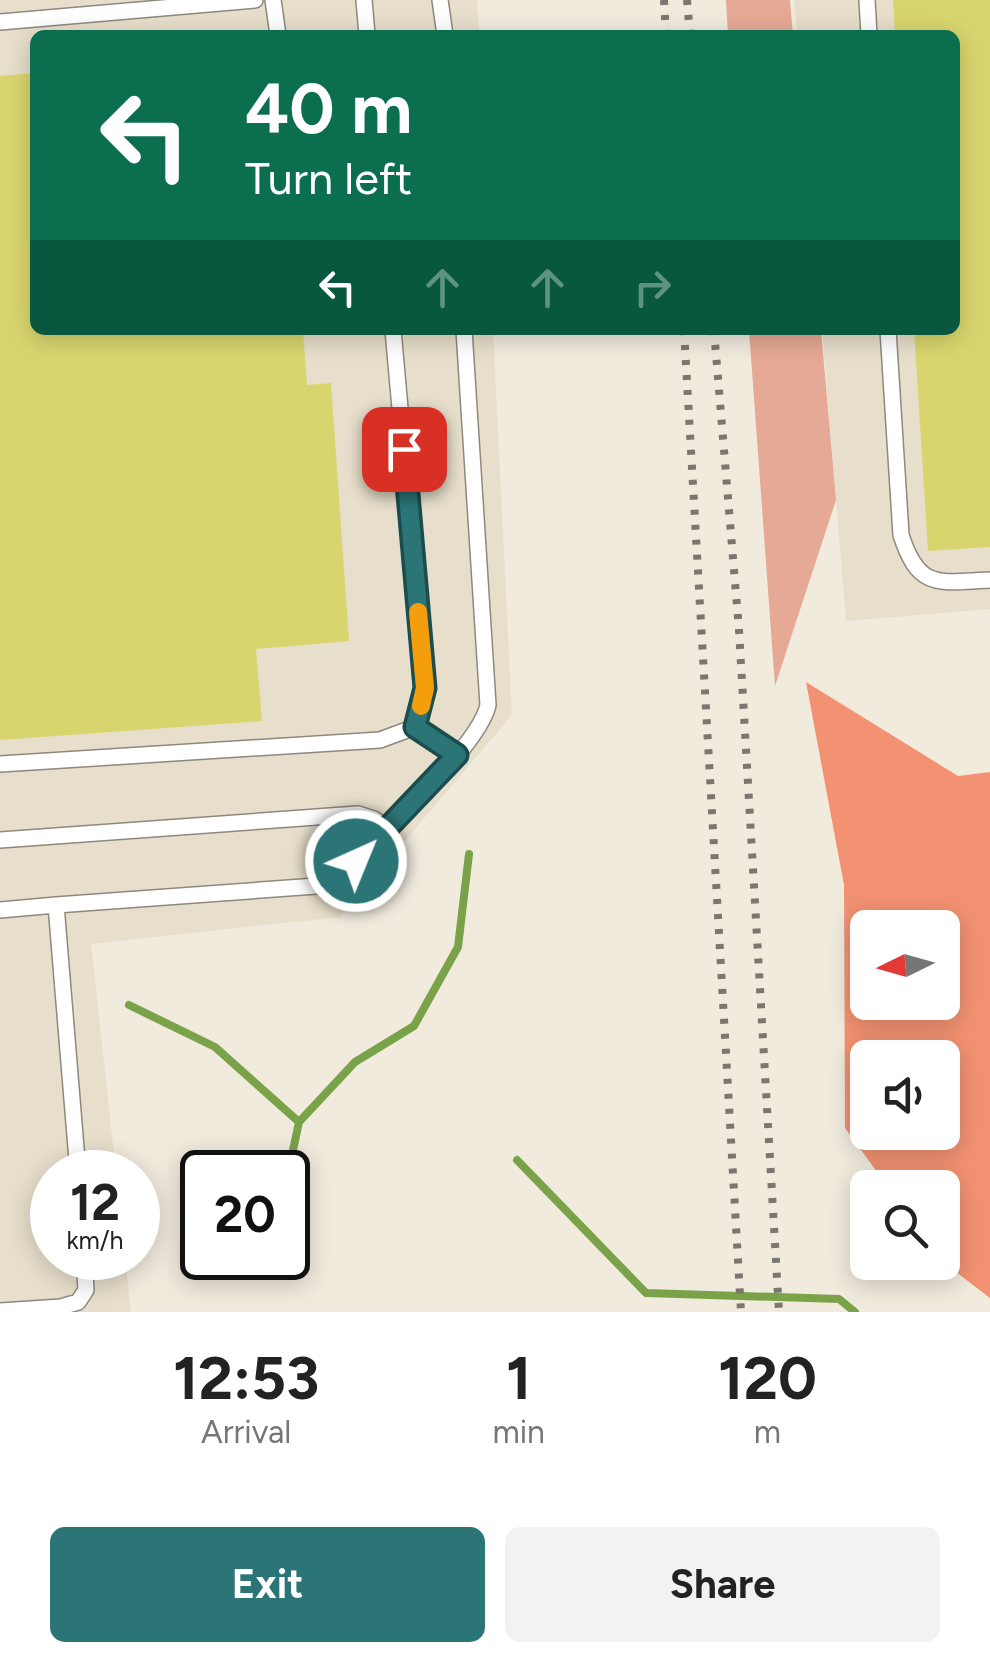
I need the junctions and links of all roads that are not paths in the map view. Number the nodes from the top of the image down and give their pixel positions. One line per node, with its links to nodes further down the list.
1 (254, 0): 6 (lane)
2 (273, 0): 7 (lane)
3 (364, 0): 8 (lane)
4 (440, 0): 9 (lane)
5 (867, 0): 10 (lane)
6 (0, 22)
7 (277, 30)
8 (367, 30)
9 (444, 30)
10 (870, 30)
11 (393, 335): 15 (lane)
12 (464, 335): 16 (lane)
13 (888, 335): 14 (lane)
14 (990, 580)
15 (415, 727): 16 (lane); 17 (lane)
16 (457, 755): 18 (lane)
17 (0, 764)
18 (388, 829): 19 (lane); 20 (lane)
19 (0, 840)
20 (56, 905): 21 (lane); 22 (lane)
21 (0, 910)
22 (76, 1150)
23 (85, 1280): 24 (lane)
24 (0, 1311)

